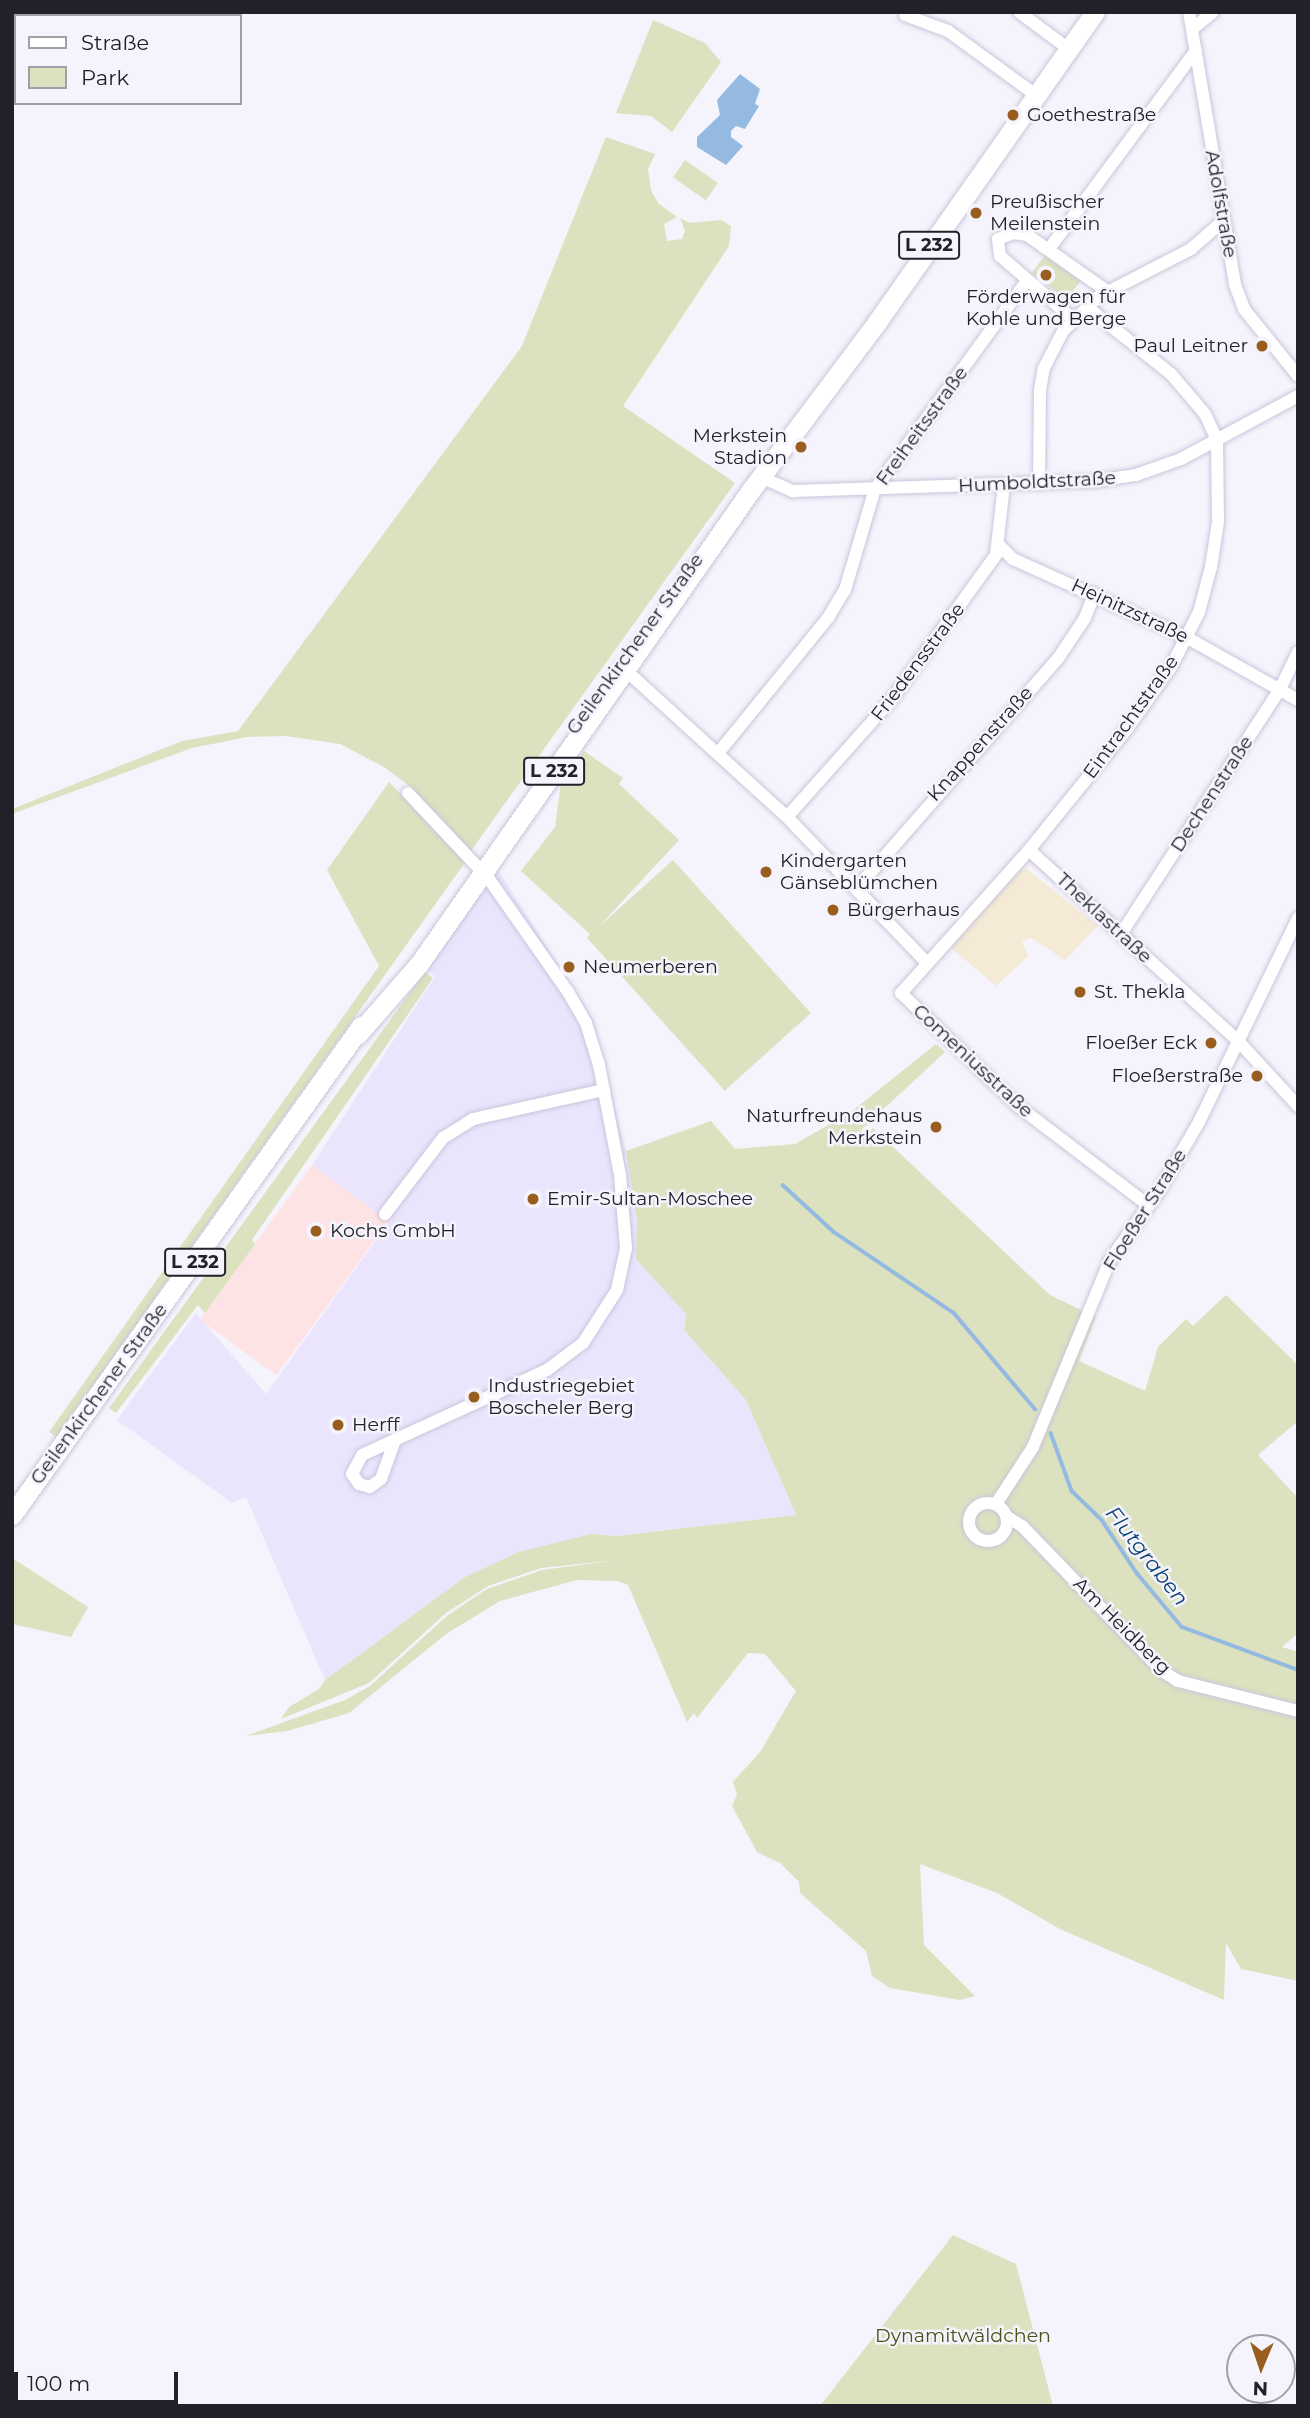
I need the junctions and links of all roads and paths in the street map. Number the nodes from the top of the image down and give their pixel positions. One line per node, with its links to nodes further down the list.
1 (1019, 12): 7 (street)
2 (1095, 12): 7 (main road, Geilenkirchener Straße / L 232)
3 (1189, 12): 6 (street, Adolfstraße)
4 (1213, 12): 6 (street)
5 (905, 15): 9 (street)
6 (1192, 29): 8 (street, Adolfstraße)
7 (1070, 50): 9 (main road, Geilenkirchener Straße / L 232)
8 (1196, 50): 10 (street, Adolfstraße); 11 (street)
9 (1037, 96): 19 (main road, Geilenkirchener Straße / L 232)
10 (1224, 220): 13 (street); 16 (street, Adolfstraße)
11 (1049, 249): 12 (street); 13 (street)
12 (1026, 282): 15 (street); 22 (street, Freiheitsstraße)
13 (1107, 291): 14 (street)
14 (1087, 307): 15 (street); 18 (street, Eintrachtstraße)
15 (1074, 320): 20 (street)
16 (1298, 376)
17 (1298, 396): 18 (street, Humboldtstraße)
18 (1216, 440): 20 (street, Humboldtstraße); 25 (street, Eintrachtstraße)
19 (761, 477): 22 (street, Humboldtstraße); 27 (main road, Geilenkirchener Straße / L 232)
20 (1040, 484): 21 (street, Humboldtstraße)
21 (1004, 485): 22 (street, Humboldtstraße); 23 (street)
22 (876, 489): 30 (street, Freiheitsstraße)
23 (999, 545): 24 (street, Heinitzstraße); 32 (street, Friedensstraße)
24 (1094, 594): 25 (street, Heinitzstraße); 35 (street, Knappenstraße)
25 (1186, 637): 28 (street, Heinitzstraße); 33 (street, Eintrachtstraße)
26 (1298, 652): 28 (street, Dechenstraße)
27 (624, 668): 30 (street); 34 (main road, Geilenkirchener Straße / L 232)
28 (1280, 689): 29 (street, Heinitzstraße); 37 (street, Dechenstraße)
29 (1298, 700)
30 (719, 752): 32 (street)
31 (408, 793): 34 (street)
32 (787, 817): 35 (street)
33 (1030, 850): 37 (street, Theklastraße); 38 (street, Eintrachtstraße)
34 (480, 870): 40 (street); 46 (main road, Geilenkirchener Straße / L 232)
35 (857, 888): 38 (street)
36 (1298, 918): 39 (street, Floeßer Straße)
37 (1121, 934): 39 (street, Theklastraße)
38 (925, 961): 42 (street, Comeniusstraße)
39 (1240, 1043): 41 (street, Theklastraße); 42 (street, Floeßer Straße)
40 (604, 1090): 43 (street); 44 (street)
41 (1298, 1106)
42 (1148, 1205): 45 (street, Floeßer Straße)
43 (385, 1214)
44 (395, 1440)
45 (996, 1504): 47 (street); 47 (street, Floeßer Straße)
46 (12, 1515)
47 (1006, 1516): 48 (street, Am Heidberg)
48 (1298, 1711)

